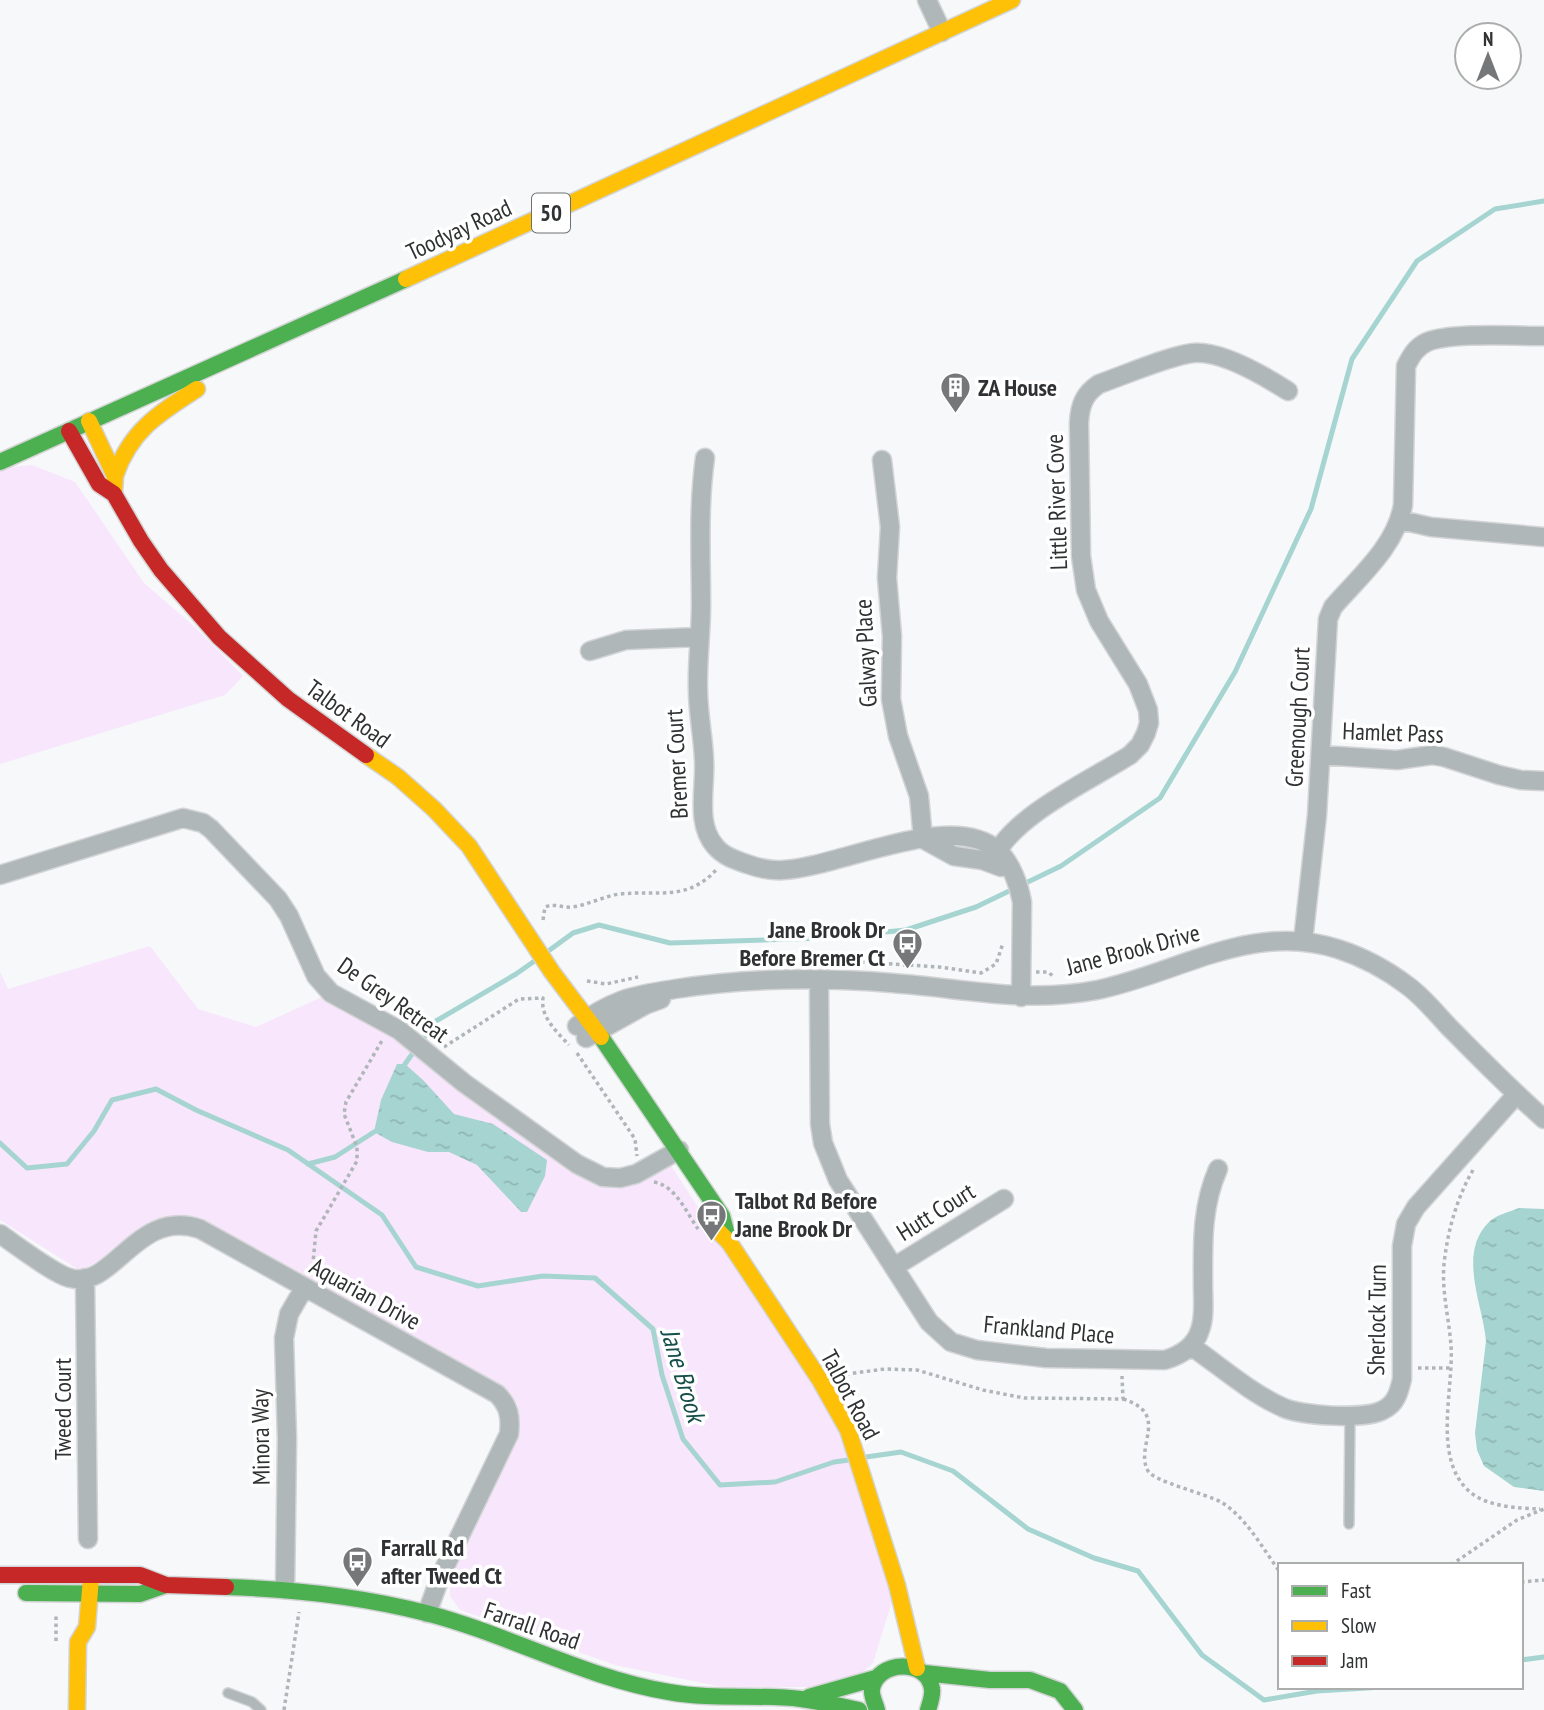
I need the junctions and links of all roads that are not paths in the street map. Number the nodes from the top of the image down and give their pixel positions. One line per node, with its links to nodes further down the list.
1 (927, 0): 3 (street)
2 (1012, 0): 3 (main road, Toodyay Road / 50)
3 (942, 32): 5 (main road, Toodyay Road / 50)
4 (1544, 336): 14 (street, Greenough Court)
5 (270, 342): 7 (main road, Toodyay Road / 50); 12 (main road)
6 (1288, 391): 21 (street, Little River Cove)
7 (89, 421): 8 (main road, Toodyay Road / 50); 12 (main road, Talbot Road)
8 (69, 430): 11 (main road, Toodyay Road / 50); 13 (main road, Talbot Road)
9 (705, 458): 16 (street, Bremer Court)
10 (882, 460): 20 (street, Galway Place)
11 (0, 462)
12 (114, 477): 13 (main road, Talbot Road)
13 (114, 494): 26 (main road, Talbot Road)
14 (1400, 520): 15 (street); 18 (street, Greenough Court)
15 (1544, 537)
16 (699, 637): 17 (street); 20 (street, Bremer Court)
17 (590, 651)
18 (1321, 755): 19 (street, Hamlet Pass); 23 (street, Greenough Court)
19 (1544, 781)
20 (923, 839): 21 (street)
21 (995, 857): 25 (street)
22 (0, 875): 29 (street, De Grey Retreat)
23 (1303, 941): 25 (street, Jane Brook Drive); 27 (street, Jane Brook Drive)
24 (819, 980): 25 (street, Jane Brook Drive); 26 (street, Jane Brook Drive); 33 (street, Frankland Place)
25 (1021, 997)
26 (587, 1028): 29 (main road, Talbot Road)
27 (1516, 1095): 28 (street, Jane Brook Drive); 37 (street, Sherlock Turn)
28 (1544, 1119)
29 (673, 1154): 44 (main road, Talbot Road)
30 (1218, 1169): 36 (street)
31 (1004, 1199): 33 (street, Hutt Court)
32 (0, 1234): 34 (street)
33 (894, 1266): 36 (street, Frankland Place)
34 (85, 1278): 35 (street, Aquarian Drive); 39 (street, Tweed Court)
35 (307, 1283): 45 (street, Minora Way); 49 (street, Aquarian Drive)
36 (1191, 1346): 37 (street, Sherlock Turn)
37 (1350, 1415): 38 (lane)
38 (1349, 1524)
39 (88, 1539)
40 (0, 1575): 41 (main road, Farrall Road)
41 (71, 1575): 42 (main road, Farrall Road); 47 (main road)
42 (92, 1575): 43 (main road, Farrall Road); 48 (main road)
43 (166, 1585): 45 (main road, Farrall Road); 48 (main road, Farrall Road)
44 (897, 1586): 50 (main road, Talbot Road); 53 (main road, Talbot Road)
45 (285, 1589): 49 (main road, Farrall Road)
46 (14, 1593): 47 (main road, Farrall Road)
47 (71, 1594): 48 (main road, Farrall Road); 51 (main road)
48 (90, 1595): 51 (main road)
49 (427, 1614): 56 (main road, Farrall Road)
50 (893, 1633)
51 (78, 1642): 58 (main road)
52 (883, 1669): 53 (main road, Farrall Road); 56 (main road, Farrall Road); 61 (main road)
53 (921, 1670): 54 (main road, Farrall Road); 57 (main road, Talbot Road)
54 (990, 1680): 57 (main road); 62 (main road)
55 (228, 1693): 59 (lane)
56 (800, 1699): 60 (main road, Farrall Road)
57 (929, 1709)
58 (78, 1710)
59 (261, 1710)
60 (859, 1710)
61 (877, 1710)
62 (1075, 1710)

